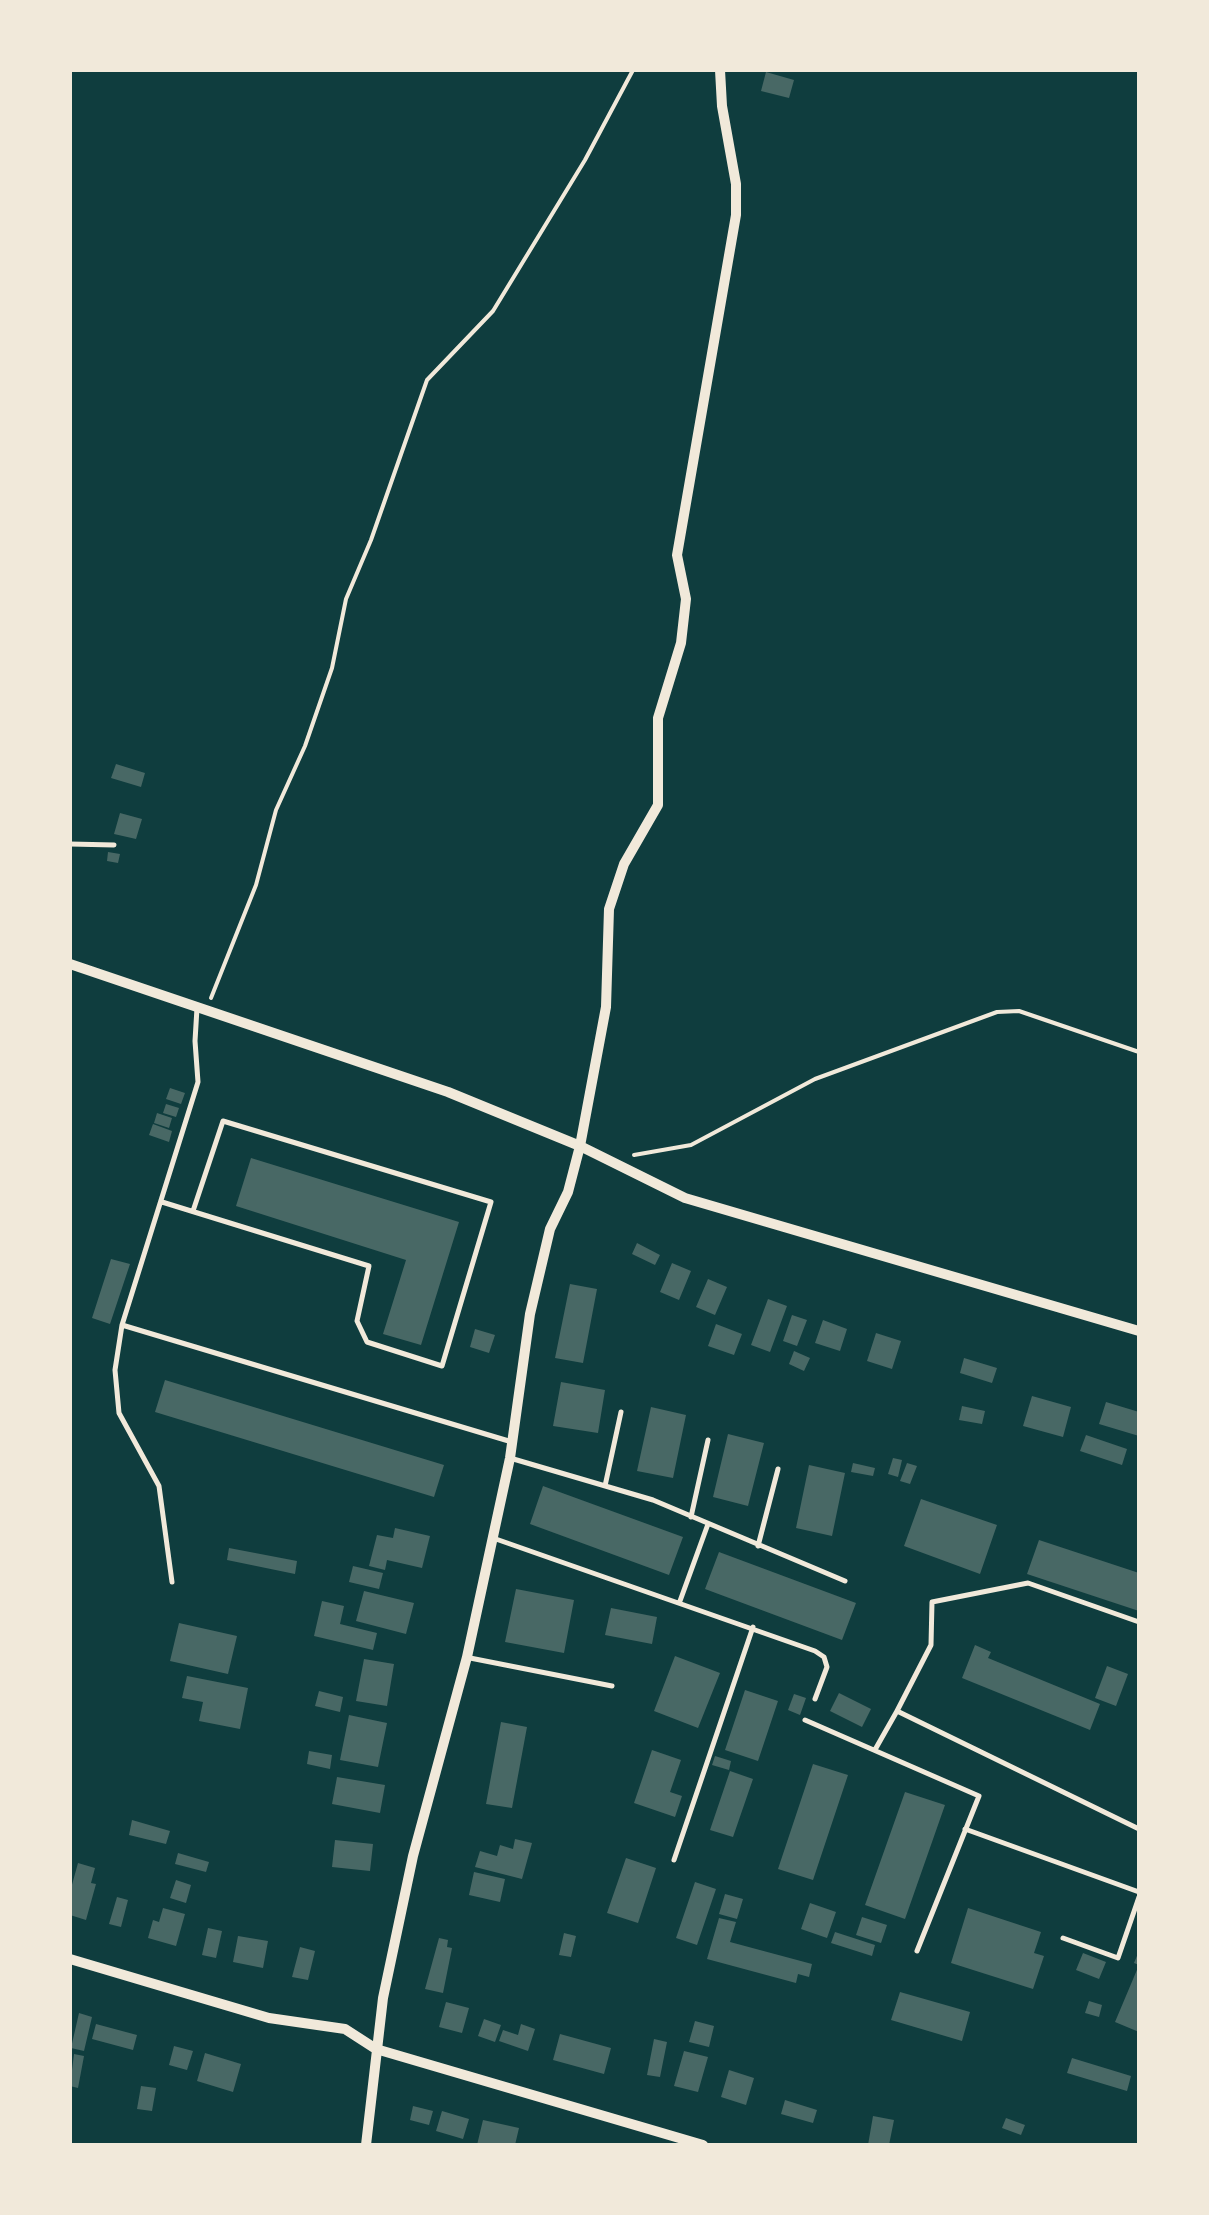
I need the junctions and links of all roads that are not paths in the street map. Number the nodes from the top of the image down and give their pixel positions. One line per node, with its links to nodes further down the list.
1 (720, 70): 6 (street)
2 (70, 844): 3 (lane)
3 (114, 845)
4 (70, 964): 5 (street)
5 (201, 1009): 6 (street); 7 (lane)
6 (580, 1146): 10 (street); 13 (street)
7 (162, 1202): 8 (lane); 9 (lane)
8 (193, 1211): 8 (lane)
9 (122, 1325): 13 (lane); 22 (lane)
10 (1139, 1330)
11 (621, 1412): 16 (lane)
12 (708, 1440): 17 (lane)
13 (514, 1442): 14 (street)
14 (510, 1458): 16 (lane); 19 (street)
15 (778, 1469): 20 (lane)
16 (604, 1486): 17 (lane)
17 (692, 1517): 18 (lane)
18 (708, 1524): 20 (lane); 23 (lane)
19 (493, 1538): 23 (lane); 26 (street)
20 (758, 1546): 21 (lane)
21 (845, 1581)
22 (172, 1582)
23 (680, 1602): 25 (lane)
24 (1139, 1622): 29 (lane)
25 (753, 1627): 28 (lane); 34 (lane)
26 (467, 1657): 27 (lane); 39 (street)
27 (612, 1686)
28 (816, 1700)
29 (896, 1711): 31 (lane); 33 (lane)
30 (805, 1720): 31 (lane)
31 (876, 1748): 32 (lane)
32 (965, 1829): 35 (lane); 37 (lane)
33 (1139, 1829)
34 (674, 1860)
35 (1139, 1894): 36 (lane)
36 (1063, 1938)
37 (918, 1951)
38 (70, 1960): 39 (street)
39 (376, 2049): 40 (street); 41 (street)
40 (366, 2145)
41 (703, 2145)

